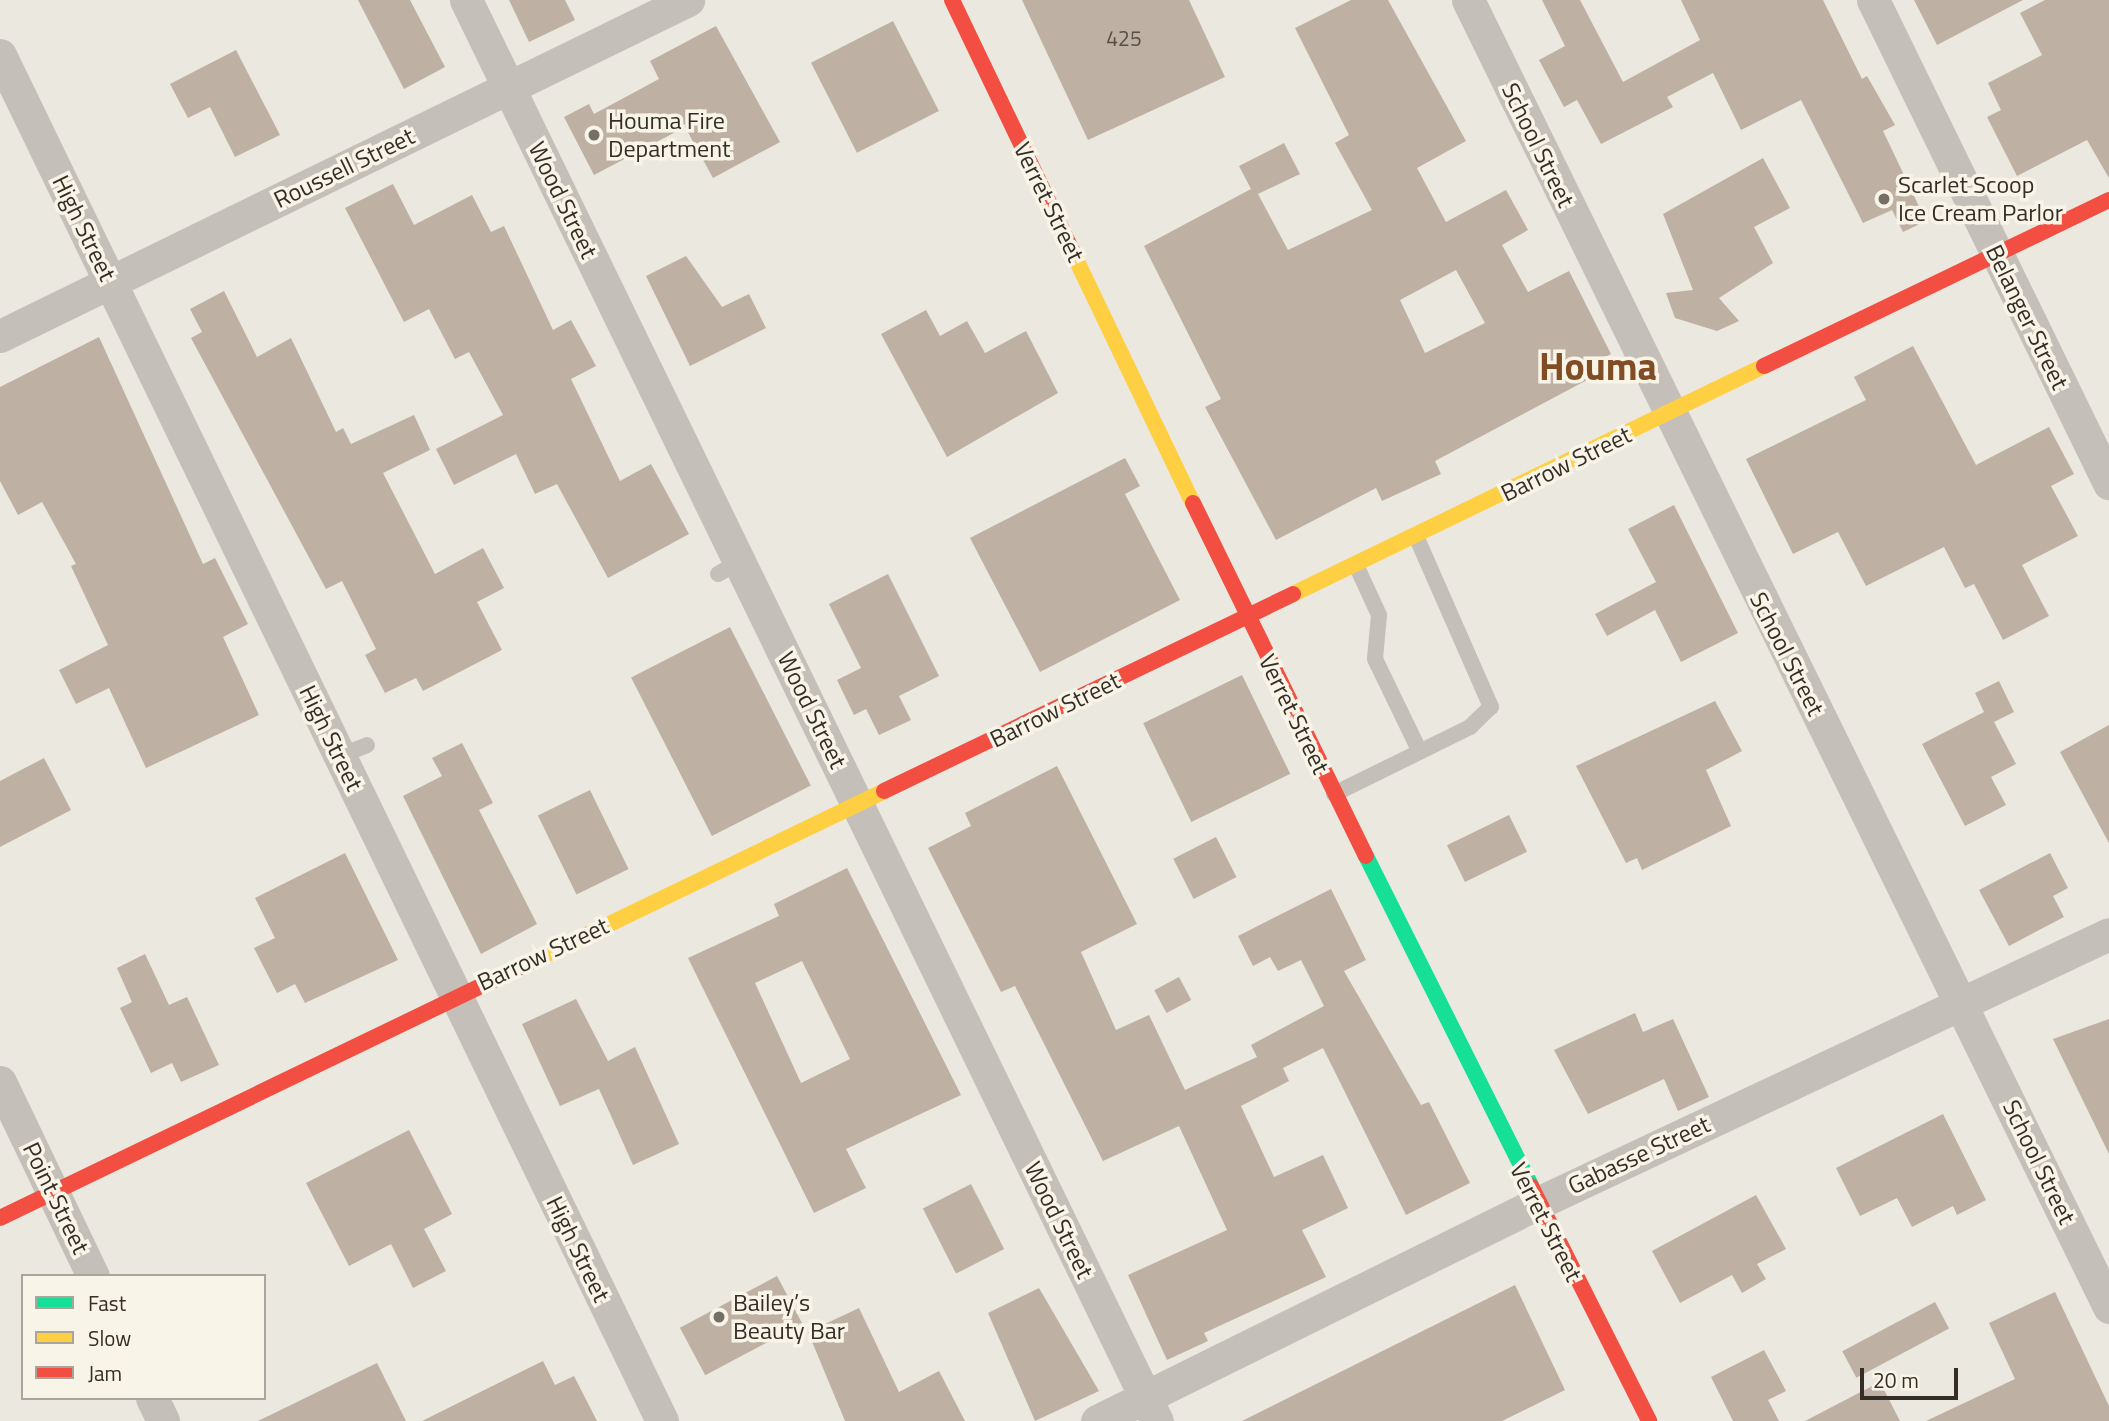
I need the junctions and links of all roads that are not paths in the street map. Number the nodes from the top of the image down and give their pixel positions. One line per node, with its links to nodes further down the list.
1 (466, 0): 7 (street, Wood Street)
2 (688, 0): 7 (street, Roussell Street)
3 (952, 0): 16 (main road, Verret Street)
4 (1468, 0): 12 (street, School Street)
5 (1873, 0): 9 (street, Belanger Street)
6 (0, 55): 10 (street, High Street)
7 (508, 87): 10 (street, Roussell Street); 19 (street, Wood Street)
8 (2109, 200): 9 (main road, Barrow Street)
9 (1996, 254): 12 (main road, Barrow Street); 13 (street, Belanger Street)
10 (112, 283): 11 (street, Roussell Street); 21 (street, High Street)
11 (0, 336)
12 (1667, 414): 14 (main road, Barrow Street); 22 (street, School Street)
13 (2109, 483)
14 (1416, 536): 15 (main road, Barrow Street); 17 (lane)
15 (1356, 565): 16 (main road, Barrow Street); 17 (lane)
16 (1247, 618): 18 (main road, Verret Street); 19 (main road, Barrow Street)
17 (1420, 752): 18 (lane)
18 (1334, 794): 25 (main road, Verret Street)
19 (858, 804): 21 (main road, Barrow Street); 30 (street, Wood Street)
20 (2109, 933): 22 (street, Gabasse Street)
21 (455, 996): 24 (main road, Barrow Street); 32 (street, High Street)
22 (1962, 1003): 25 (street, Gabasse Street); 28 (street, School Street)
23 (0, 1082): 24 (street, Point Street)
24 (53, 1193): 26 (main road, Barrow Street); 27 (street, Point Street)
25 (1536, 1203): 30 (street, Gabasse Street); 34 (main road, Verret Street)
26 (0, 1218)
27 (92, 1274)
28 (2109, 1307)
29 (153, 1400): 31 (street)
30 (1151, 1410): 33 (street, Gabasse Street)
31 (163, 1421)
32 (662, 1421)
33 (1097, 1421)
34 (1649, 1421)

